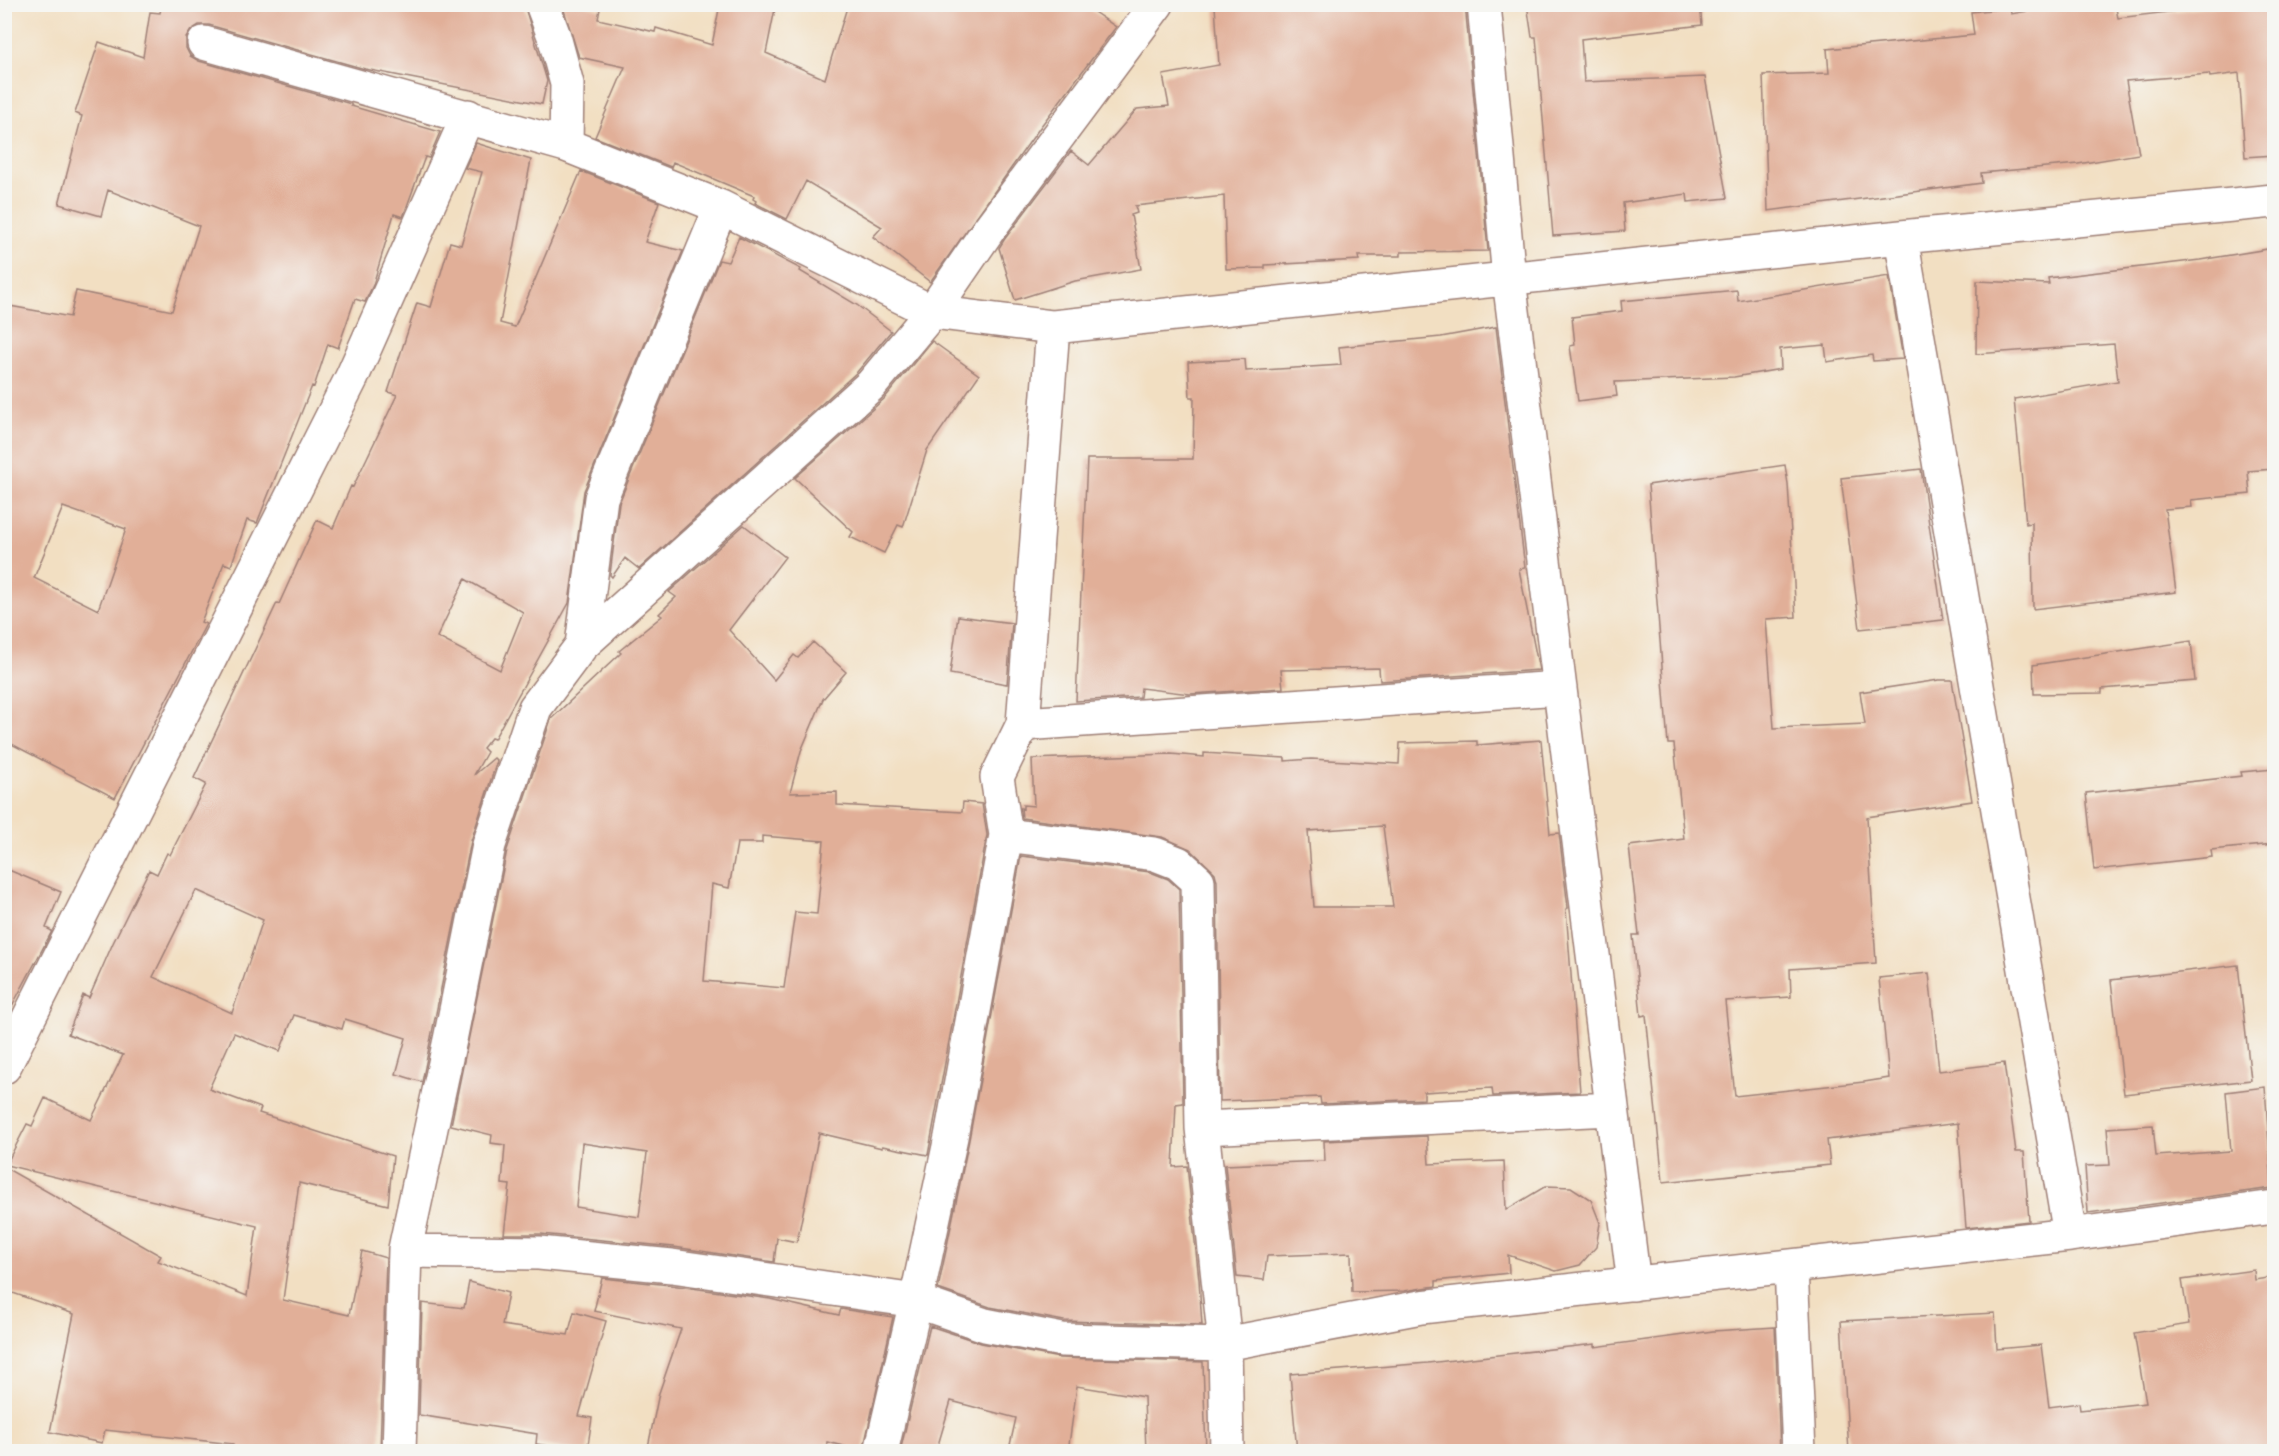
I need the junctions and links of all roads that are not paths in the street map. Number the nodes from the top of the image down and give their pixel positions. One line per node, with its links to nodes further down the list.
1 (542, 4): 6 (street)
2 (1484, 4): 10 (street)
3 (1154, 5): 11 (street)
4 (204, 43): 5 (street)
5 (468, 116): 6 (street); 17 (street)
6 (566, 145): 8 (street)
7 (2274, 201): 9 (street)
8 (721, 207): 11 (street); 13 (street)
9 (1900, 237): 10 (street); 21 (street)
10 (1509, 279): 12 (street); 14 (street)
11 (932, 312): 12 (street); 13 (street)
12 (1053, 327): 15 (street)
13 (582, 645): 22 (street)
14 (1560, 688): 15 (street); 18 (street)
15 (1023, 724): 16 (street)
16 (1006, 835): 19 (street); 25 (street)
17 (4, 1067)
18 (1612, 1109): 19 (street); 24 (street)
19 (1202, 1128): 26 (street)
20 (2274, 1206): 21 (street)
21 (2070, 1235): 23 (street)
22 (405, 1249): 25 (street); 27 (street)
23 (1791, 1267): 24 (street); 30 (street)
24 (1634, 1284): 26 (street)
25 (916, 1302): 26 (street); 28 (street)
26 (1225, 1344): 29 (street)
27 (399, 1452)
28 (881, 1452)
29 (1227, 1452)
30 (1799, 1452)

